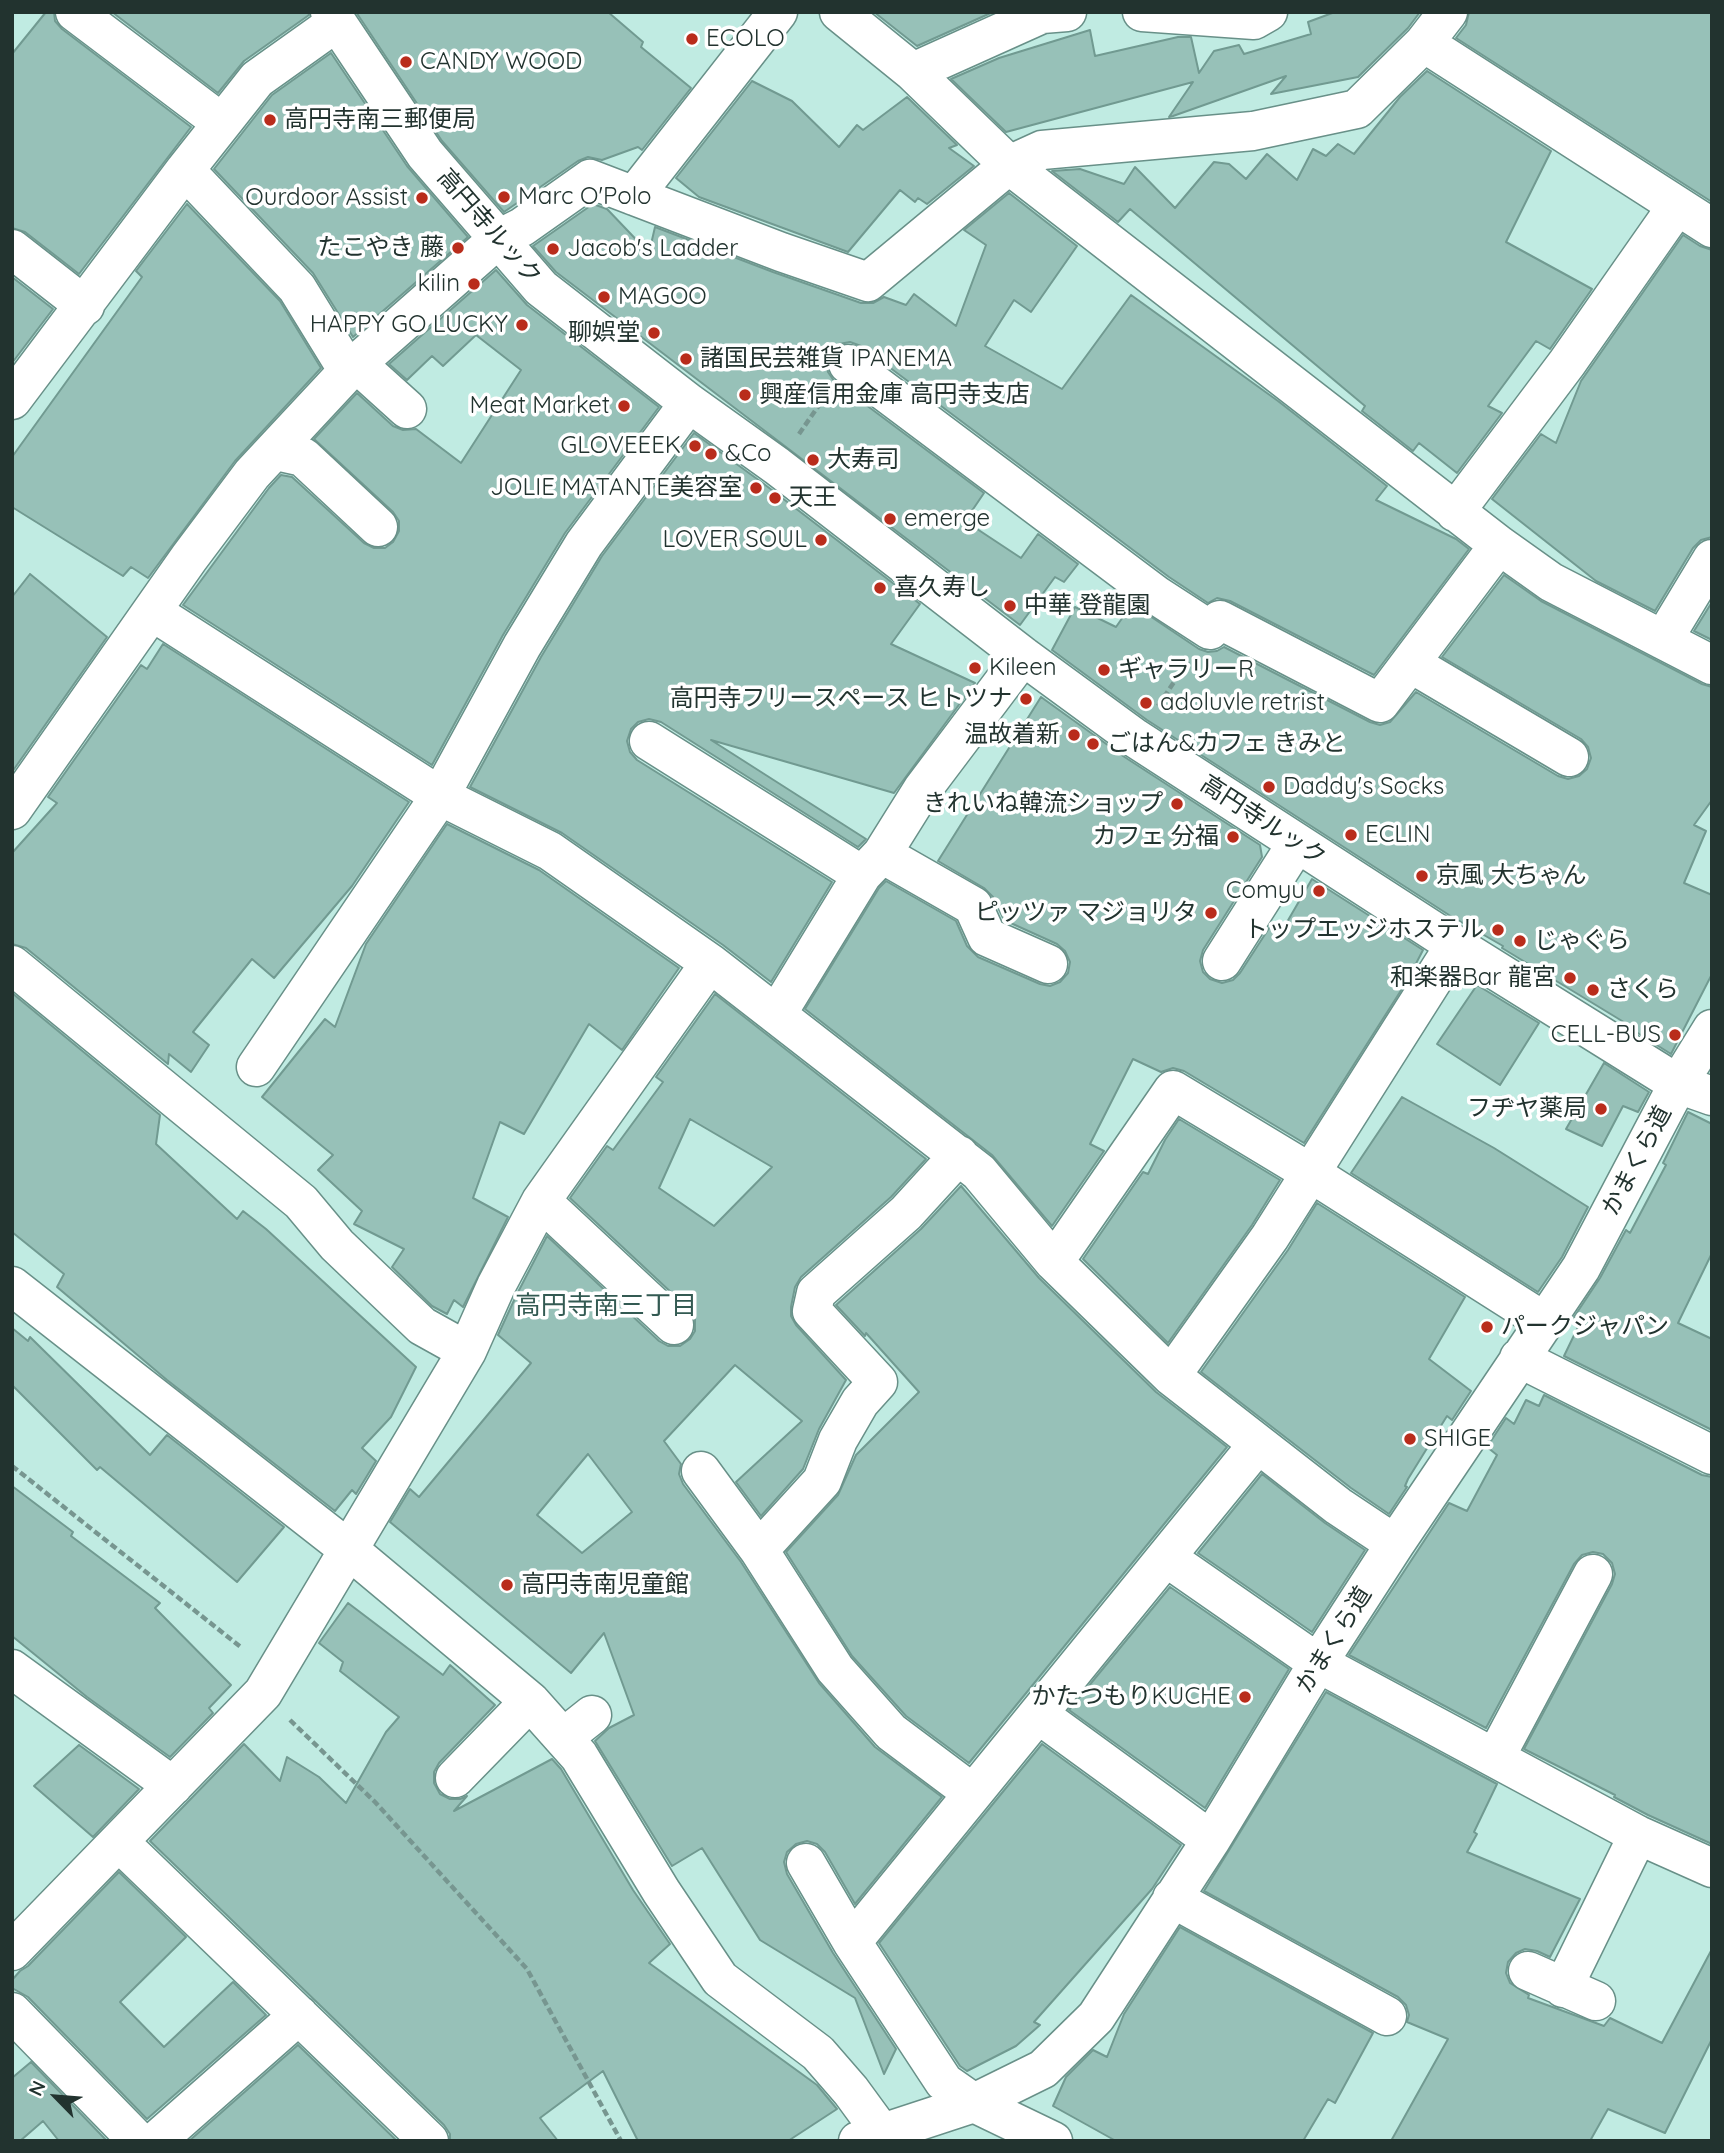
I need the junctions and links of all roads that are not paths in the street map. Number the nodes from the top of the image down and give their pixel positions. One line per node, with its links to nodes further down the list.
1 (75, 12): 11 (street)
2 (778, 12): 14 (street)
3 (839, 12): 10 (street)
4 (1067, 12): 10 (street)
5 (1142, 12): 6 (street)
6 (1268, 12)
7 (1448, 12): 9 (street)
8 (333, 17): 11 (street); 17 (street, 高円寺ルック)
9 (1424, 43): 12 (street); 15 (street)
10 (913, 72): 12 (street)
11 (222, 123): 13 (street)
12 (1009, 165): 14 (street); 26 (street)
13 (185, 170): 19 (street); 21 (street)
14 (634, 196): 17 (street)
15 (1677, 206): 16 (street); 26 (street)
16 (1712, 228)
17 (498, 239): 21 (street); 23 (street, 高円寺ルック)
18 (12, 249): 19 (street)
19 (85, 306): 22 (street)
20 (848, 364): 33 (street)
21 (352, 367): 24 (street); 25 (street)
22 (21, 389)
23 (689, 403): 32 (street, 高円寺ルック); 37 (street)
24 (407, 409)
25 (276, 451): 27 (street); 30 (street)
26 (1455, 512): 28 (street)
27 (378, 527)
28 (1499, 545): 31 (street); 33 (street)
29 (1712, 559): 31 (street)
30 (153, 612): 37 (street); 38 (street)
31 (1663, 640): 34 (street)
32 (1023, 656): 39 (street, 高円寺ルック); 40 (street)
33 (1410, 663): 36 (street)
34 (1712, 665)
35 (649, 741): 40 (street)
36 (1569, 757)
37 (440, 796): 43 (street); 48 (street)
38 (12, 810)
39 (1297, 843): 41 (street, 高円寺ルック); 42 (street)
40 (872, 865): 44 (street); 46 (street)
41 (1455, 944): 49 (street, 高円寺ルック); 51 (street)
42 (1222, 961)
43 (710, 963): 46 (street); 52 (street)
44 (1048, 964)
45 (12, 965): 57 (street)
46 (777, 1014): 50 (street)
47 (1712, 1029): 49 (street, かまくら道)
48 (256, 1067)
49 (1695, 1090): 55 (street, かまくら道)
50 (959, 1156): 53 (street); 65 (street)
51 (1309, 1172): 53 (street); 55 (street); 59 (street)
52 (541, 1201): 56 (street); 57 (street)
53 (1054, 1262): 59 (street)
54 (12, 1286): 64 (street)
55 (1545, 1322): 58 (street, かまくら道)
56 (674, 1325)
57 (467, 1351): 64 (street)
58 (1519, 1358): 61 (street); 63 (street, かまくら道)
59 (1171, 1376): 60 (street)
60 (1258, 1444): 63 (street); 66 (street)
61 (1712, 1455)
62 (701, 1471): 65 (street)
63 (1395, 1544): 68 (street, かまくら道)
64 (348, 1549): 70 (street); 76 (street)
65 (759, 1550): 77 (street)
66 (1167, 1558): 68 (street); 71 (street)
67 (1593, 1574): 74 (street)
68 (1318, 1663): 74 (street); 79 (street, かまくら道)
69 (12, 1669): 76 (street)
70 (530, 1701): 73 (street); 75 (street)
71 (1038, 1714): 77 (street); 79 (street)
72 (592, 1715): 73 (street)
73 (563, 1738): 91 (street)
74 (1495, 1758): 78 (street)
75 (455, 1778)
76 (173, 1786): 80 (street)
77 (971, 1792): 84 (street)
78 (1639, 1835): 82 (street); 86 (street)
79 (1211, 1840): 83 (street, かまくら道)
80 (119, 1842): 85 (street); 88 (street)
81 (806, 1863): 84 (street)
82 (1712, 1868)
83 (1172, 1898): 89 (street); 90 (street, かまくら道)
84 (852, 1942): 90 (street)
85 (12, 1951)
86 (1528, 1970)
87 (12, 2012): 92 (street)
88 (299, 2015): 93 (street); 94 (street)
89 (1387, 2016)
90 (974, 2103): 91 (street, かまくら道); 95 (street)
91 (870, 2137)
92 (138, 2141)
93 (156, 2141)
94 (429, 2141)
95 (1053, 2141)

